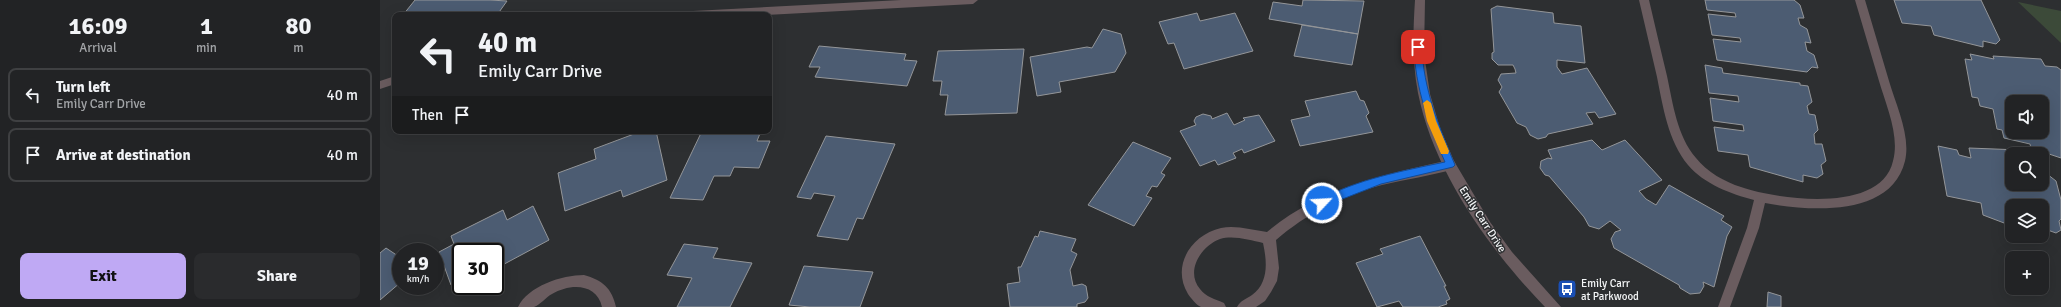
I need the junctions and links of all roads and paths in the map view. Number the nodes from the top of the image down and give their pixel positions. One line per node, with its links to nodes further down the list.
1 (973, 0): 5 (street)
2 (1420, 0): 9 (street, Emily Carr Drive)
3 (1644, 0): 10 (lane)
4 (1860, 0): 10 (lane)
5 (826, 4): 6 (street)
6 (729, 12)
7 (392, 81): 8 (street)
8 (380, 85)
9 (1450, 165): 11 (street); 16 (street, Emily Carr Drive)
10 (1761, 197): 17 (lane)
11 (1269, 238): 14 (street); 15 (street)
12 (525, 307): 13 (street)
13 (609, 307)
14 (1219, 307)
15 (1244, 307)
16 (1554, 307)
17 (1724, 307)

